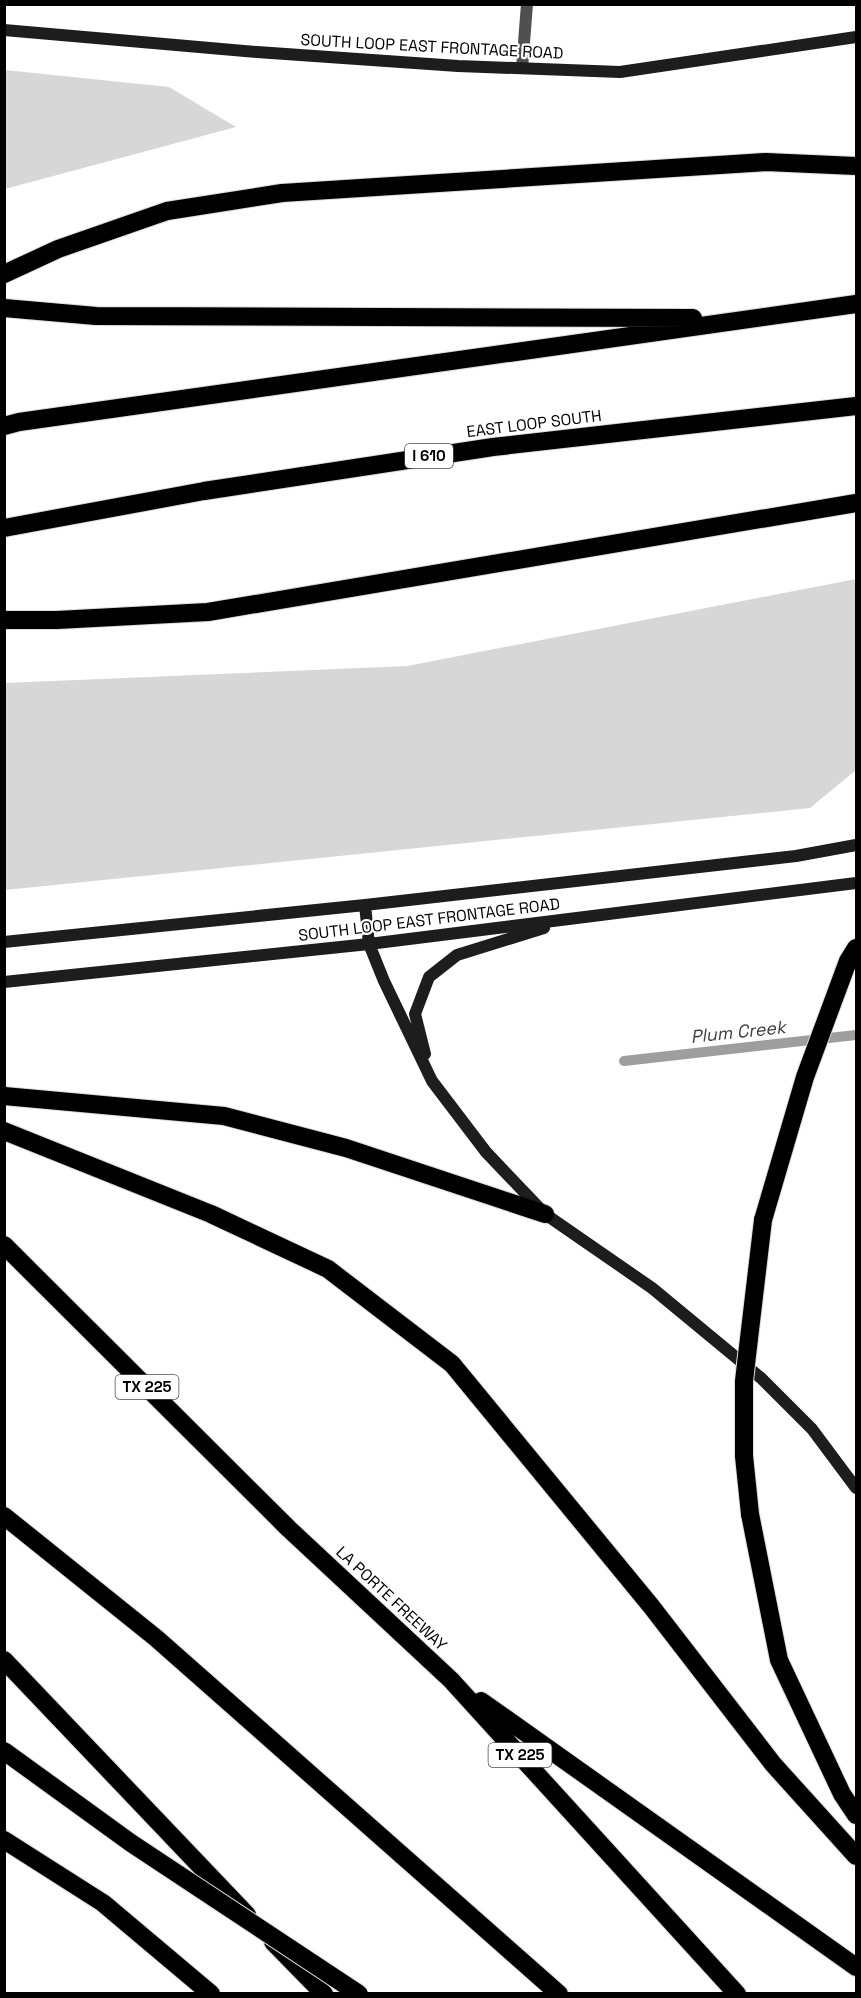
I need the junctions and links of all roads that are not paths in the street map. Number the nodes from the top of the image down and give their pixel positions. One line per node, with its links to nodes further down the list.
1 (527, 4): 4 (lane)
2 (4, 30): 4 (main road, SOUTH LOOP EAST FRONTAGE ROAD)
3 (856, 37): 4 (main road, SOUTH LOOP EAST FRONTAGE ROAD)
4 (522, 68)
5 (856, 166): 6 (highway)
6 (4, 274)
7 (856, 304): 9 (highway)
8 (4, 308): 9 (highway)
9 (758, 318): 11 (highway)
10 (856, 406): 13 (highway, EAST LOOP SOUTH / I 610)
11 (4, 426)
12 (856, 503): 14 (highway)
13 (4, 528)
14 (4, 620)
15 (856, 845): 17 (main road, SOUTH LOOP EAST FRONTAGE ROAD)
16 (856, 883): 18 (main road, SOUTH LOOP EAST FRONTAGE ROAD)
17 (365, 905): 19 (main road, SOUTH LOOP EAST FRONTAGE ROAD); 20 (main road)
18 (572, 919): 20 (main road, SOUTH LOOP EAST FRONTAGE ROAD); 23 (main road)
19 (4, 942)
20 (369, 944): 22 (main road, SOUTH LOOP EAST FRONTAGE ROAD); 23 (main road)
21 (856, 948): 33 (highway, bridge)
22 (4, 982)
23 (432, 1081): 26 (main road)
24 (4, 1096): 26 (highway)
25 (4, 1131): 35 (highway)
26 (544, 1214): 28 (main road)
27 (4, 1245): 31 (highway, LA PORTE FREEWAY / TX 225)
28 (856, 1488)
29 (4, 1516): 40 (highway)
30 (4, 1660): 38 (highway)
31 (452, 1680): 36 (highway); 41 (highway, LA PORTE FREEWAY / TX 225)
32 (4, 1751): 39 (highway, bridge)
33 (856, 1815)
34 (4, 1840): 37 (highway)
35 (856, 1856)
36 (856, 1967)
37 (211, 1994)
38 (324, 1994)
39 (359, 1994)
40 (560, 1994)
41 (737, 1994)

